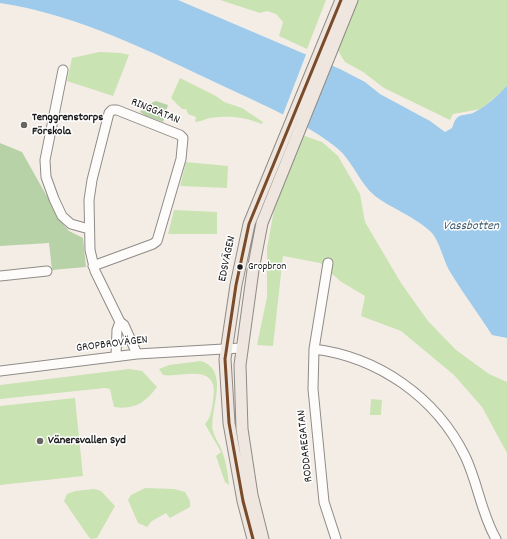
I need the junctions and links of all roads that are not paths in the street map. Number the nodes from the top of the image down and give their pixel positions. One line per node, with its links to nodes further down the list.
1 (340, 0): 3 (main road, EDSVÄGEN)
2 (352, 0): 3 (main road, EDSVÄGEN)
3 (328, 45): 5 (main road, EDSVÄGEN)
4 (63, 70): 6 (street)
5 (287, 147): 12 (main road, EDSVÄGEN); 13 (main road, EDSVÄGEN)
6 (89, 229): 8 (street, RINGGATAN); 8 (street, RINGGATAN)
7 (328, 262): 14 (street, RODDAREGATAN)
8 (93, 266): 11 (street, RINGGATAN)
9 (47, 271): 10 (street)
10 (0, 276)
11 (120, 322): 15 (street, RINGGATAN); 16 (street)
12 (227, 348): 13 (street, GROPBROVÄGEN); 15 (street, GROPBROVÄGEN); 18 (main road, EDSVÄGEN)
13 (242, 348): 19 (main road, EDSVÄGEN)
14 (314, 349): 20 (street, RODDAREGATAN); 21 (street)
15 (137, 354): 16 (street, GROPBROVÄGEN)
16 (116, 356): 17 (street, GROPBROVÄGEN)
17 (0, 371)
18 (253, 539)
19 (263, 539)
20 (336, 539)
21 (496, 539)

